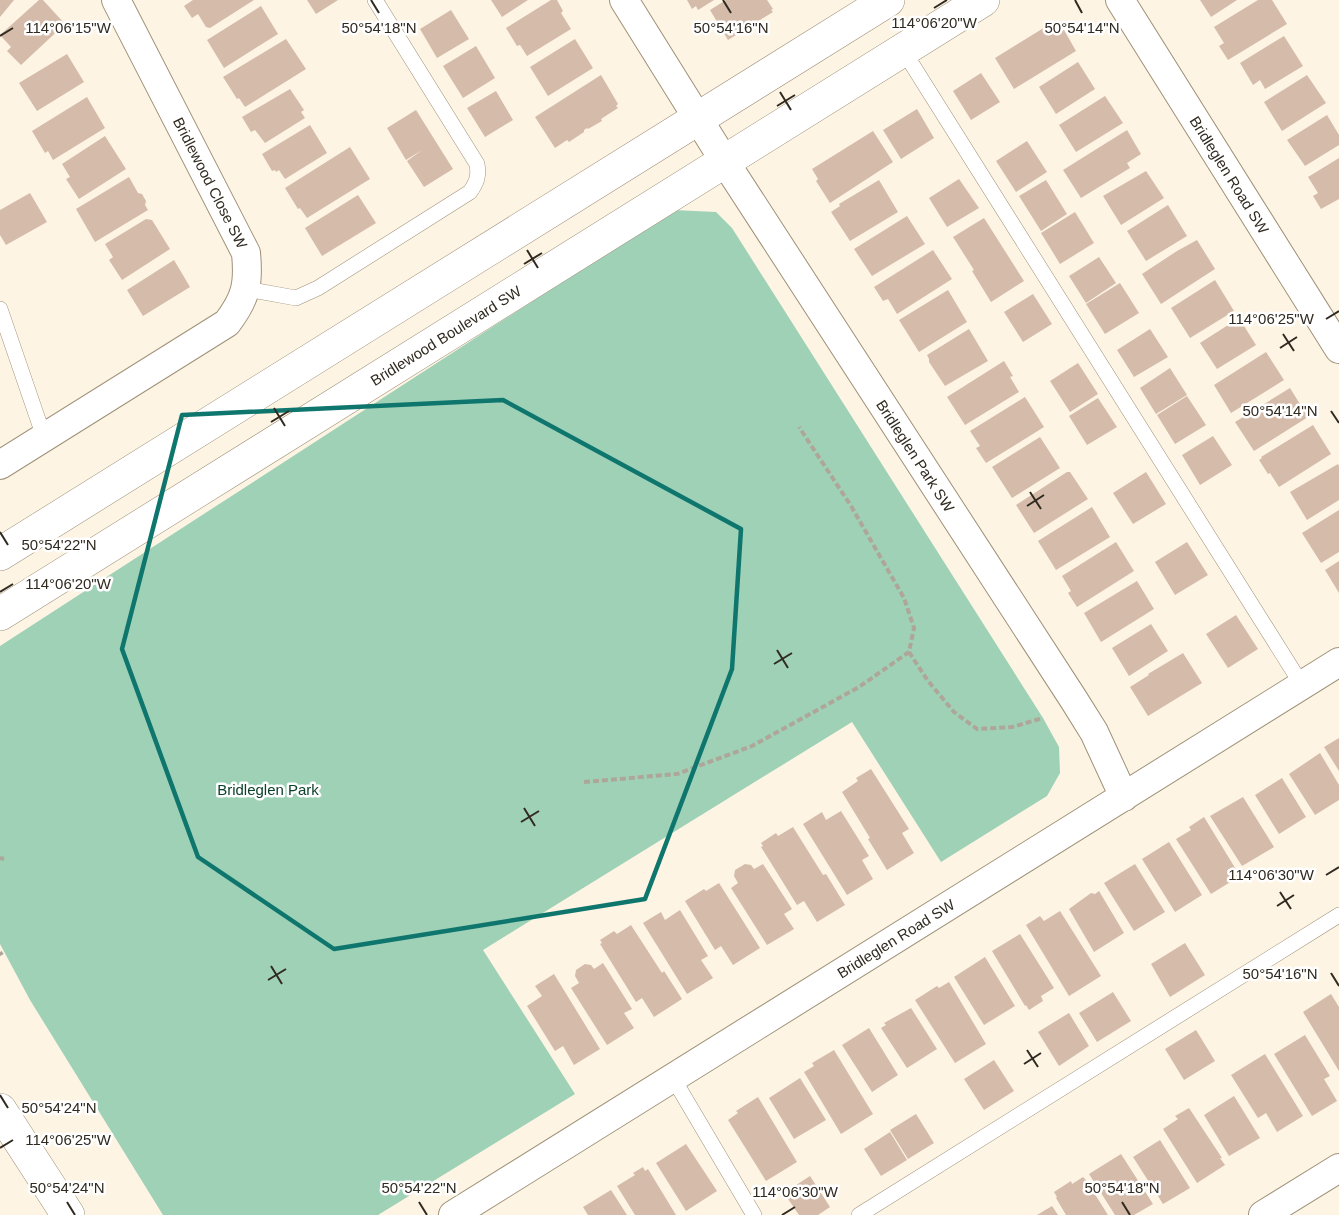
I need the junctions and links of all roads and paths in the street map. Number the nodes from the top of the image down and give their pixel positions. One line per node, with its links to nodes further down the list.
1 (116, 0): 10 (street, Bridlewood Close SW)
2 (375, 0): 10 (lane)
3 (624, 0): 8 (street)
4 (983, 0): 7 (street, Bridlewood Boulevard SW)
5 (1119, 0): 12 (street, Bridleglen Road SW)
6 (878, 2): 8 (street)
7 (903, 50): 9 (street, Bridlewood Boulevard SW); 20 (lane)
8 (698, 119): 9 (street, Bridleglen Park SW); 16 (street)
9 (725, 162): 17 (street, Bridlewood Boulevard SW); 23 (street, Bridleglen Park SW)
10 (246, 289): 14 (street, Bridlewood Close SW)
11 (0, 309): 14 (lane)
12 (1339, 349)
13 (799, 427): 18 (path)
14 (44, 437): 15 (street, Bridlewood Close SW)
15 (0, 465)
16 (0, 554)
17 (0, 614)
18 (909, 652): 21 (path); 22 (path)
19 (1339, 662): 20 (street, Bridleglen Road SW)
20 (1302, 685): 23 (street, Bridleglen Road SW)
21 (1043, 718)
22 (584, 782)
23 (1124, 797): 25 (street, Bridleglen Road SW)
24 (1339, 915): 31 (lane)
25 (673, 1078): 29 (street, Bridleglen Road SW); 30 (lane)
26 (0, 1110): 28 (street)
27 (1339, 1168): 32 (street)
28 (68, 1215)
29 (453, 1215)
30 (754, 1215)
31 (859, 1215)
32 (1263, 1215)

